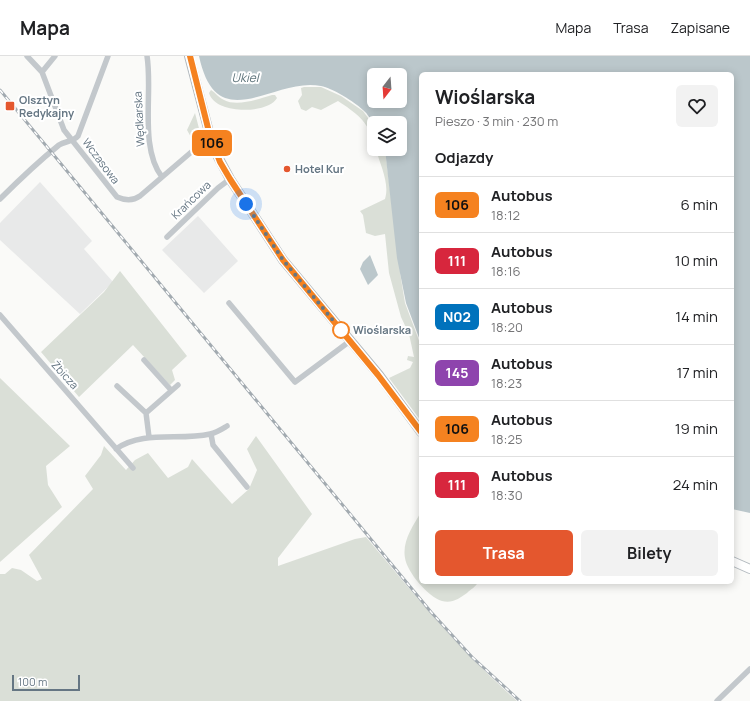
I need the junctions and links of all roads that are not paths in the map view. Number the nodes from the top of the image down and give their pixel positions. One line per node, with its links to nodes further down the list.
1 (27, 56): 6 (street, Wczasowa)
2 (55, 56): 6 (street)
3 (108, 56): 8 (street)
4 (147, 56): 9 (street, Wędkarska)
5 (190, 56): 7 (main road)
6 (42, 72): 8 (street, Wczasowa)
7 (210, 136): 9 (street, Wczasowa); 10 (main road)
8 (72, 140): 9 (street, Wczasowa); 11 (street)
9 (162, 177)
10 (230, 179): 12 (street, Krańcowa); 15 (main road)
11 (0, 198)
12 (167, 237)
13 (229, 303): 15 (street)
14 (0, 315): 25 (street, Żbicza)
15 (350, 341): 22 (main road)
16 (144, 360): 19 (street)
17 (178, 385): 19 (street)
18 (117, 386): 20 (street)
19 (171, 390): 20 (street)
20 (146, 413): 24 (street)
21 (227, 426): 23 (street)
22 (419, 429)
23 (211, 434): 24 (street); 27 (street)
24 (149, 437): 25 (street)
25 (116, 449): 26 (street, Żbicza)
26 (133, 468)
27 (247, 487)
28 (734, 562): 29 (main road)
29 (750, 569)
30 (750, 669): 31 (street)
31 (717, 701)

